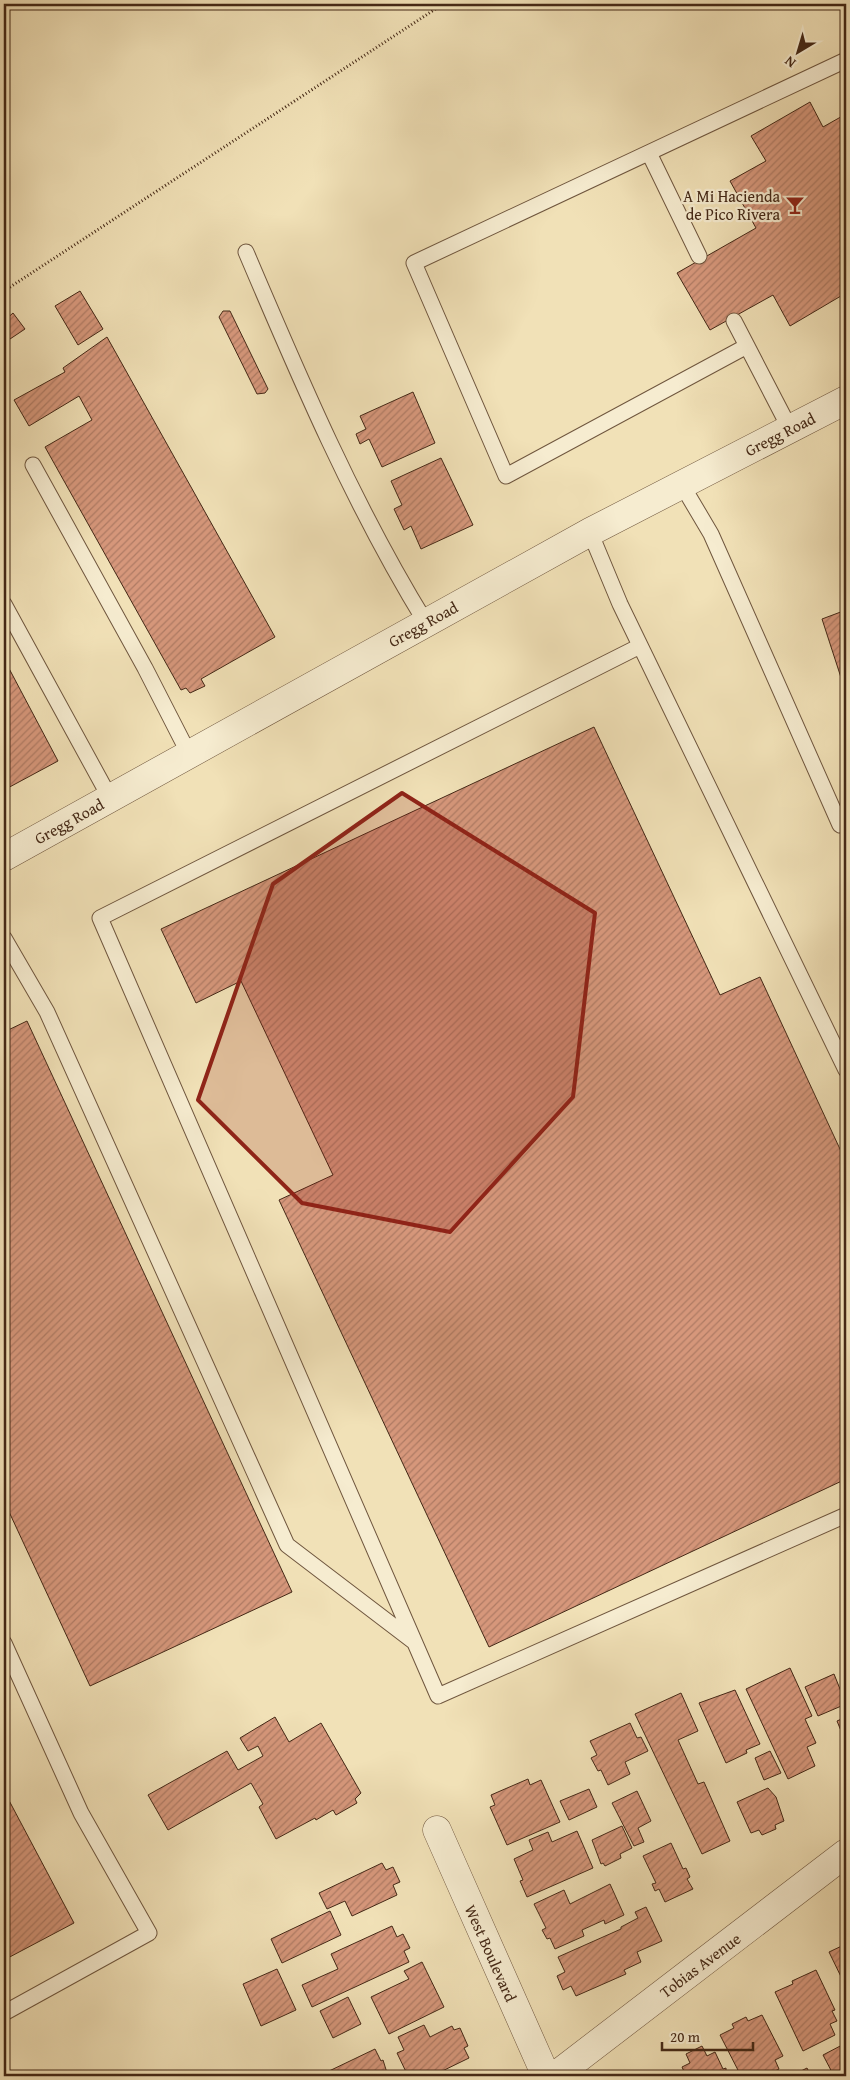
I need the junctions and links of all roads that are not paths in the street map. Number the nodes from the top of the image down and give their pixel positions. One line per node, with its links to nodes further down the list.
1 (846, 60): 2 (lane)
2 (649, 153): 4 (lane); 6 (lane)
3 (246, 252): 13 (lane)
4 (699, 256)
5 (734, 320): 6 (lane)
6 (747, 346): 8 (lane)
7 (846, 400): 8 (street, Gregg Road)
8 (790, 429): 10 (street, Gregg Road)
9 (33, 465): 15 (lane)
10 (682, 485): 11 (street, Gregg Road); 17 (lane)
11 (590, 532): 13 (street, Gregg Road); 14 (lane)
12 (4, 604): 16 (lane)
13 (426, 623): 15 (street, Gregg Road)
14 (640, 646): 20 (lane); 23 (lane)
15 (189, 754): 16 (street, Gregg Road)
16 (110, 798): 18 (street, Gregg Road)
17 (846, 822)
18 (4, 857)
19 (4, 938): 23 (lane)
20 (846, 1070)
21 (846, 1515): 23 (lane)
22 (4, 1642): 26 (lane)
23 (415, 1642)
24 (437, 1830): 27 (street, West Boulevard)
25 (846, 1853): 28 (street, Tobias Avenue)
26 (4, 2013)
27 (546, 2076)
28 (555, 2076)

